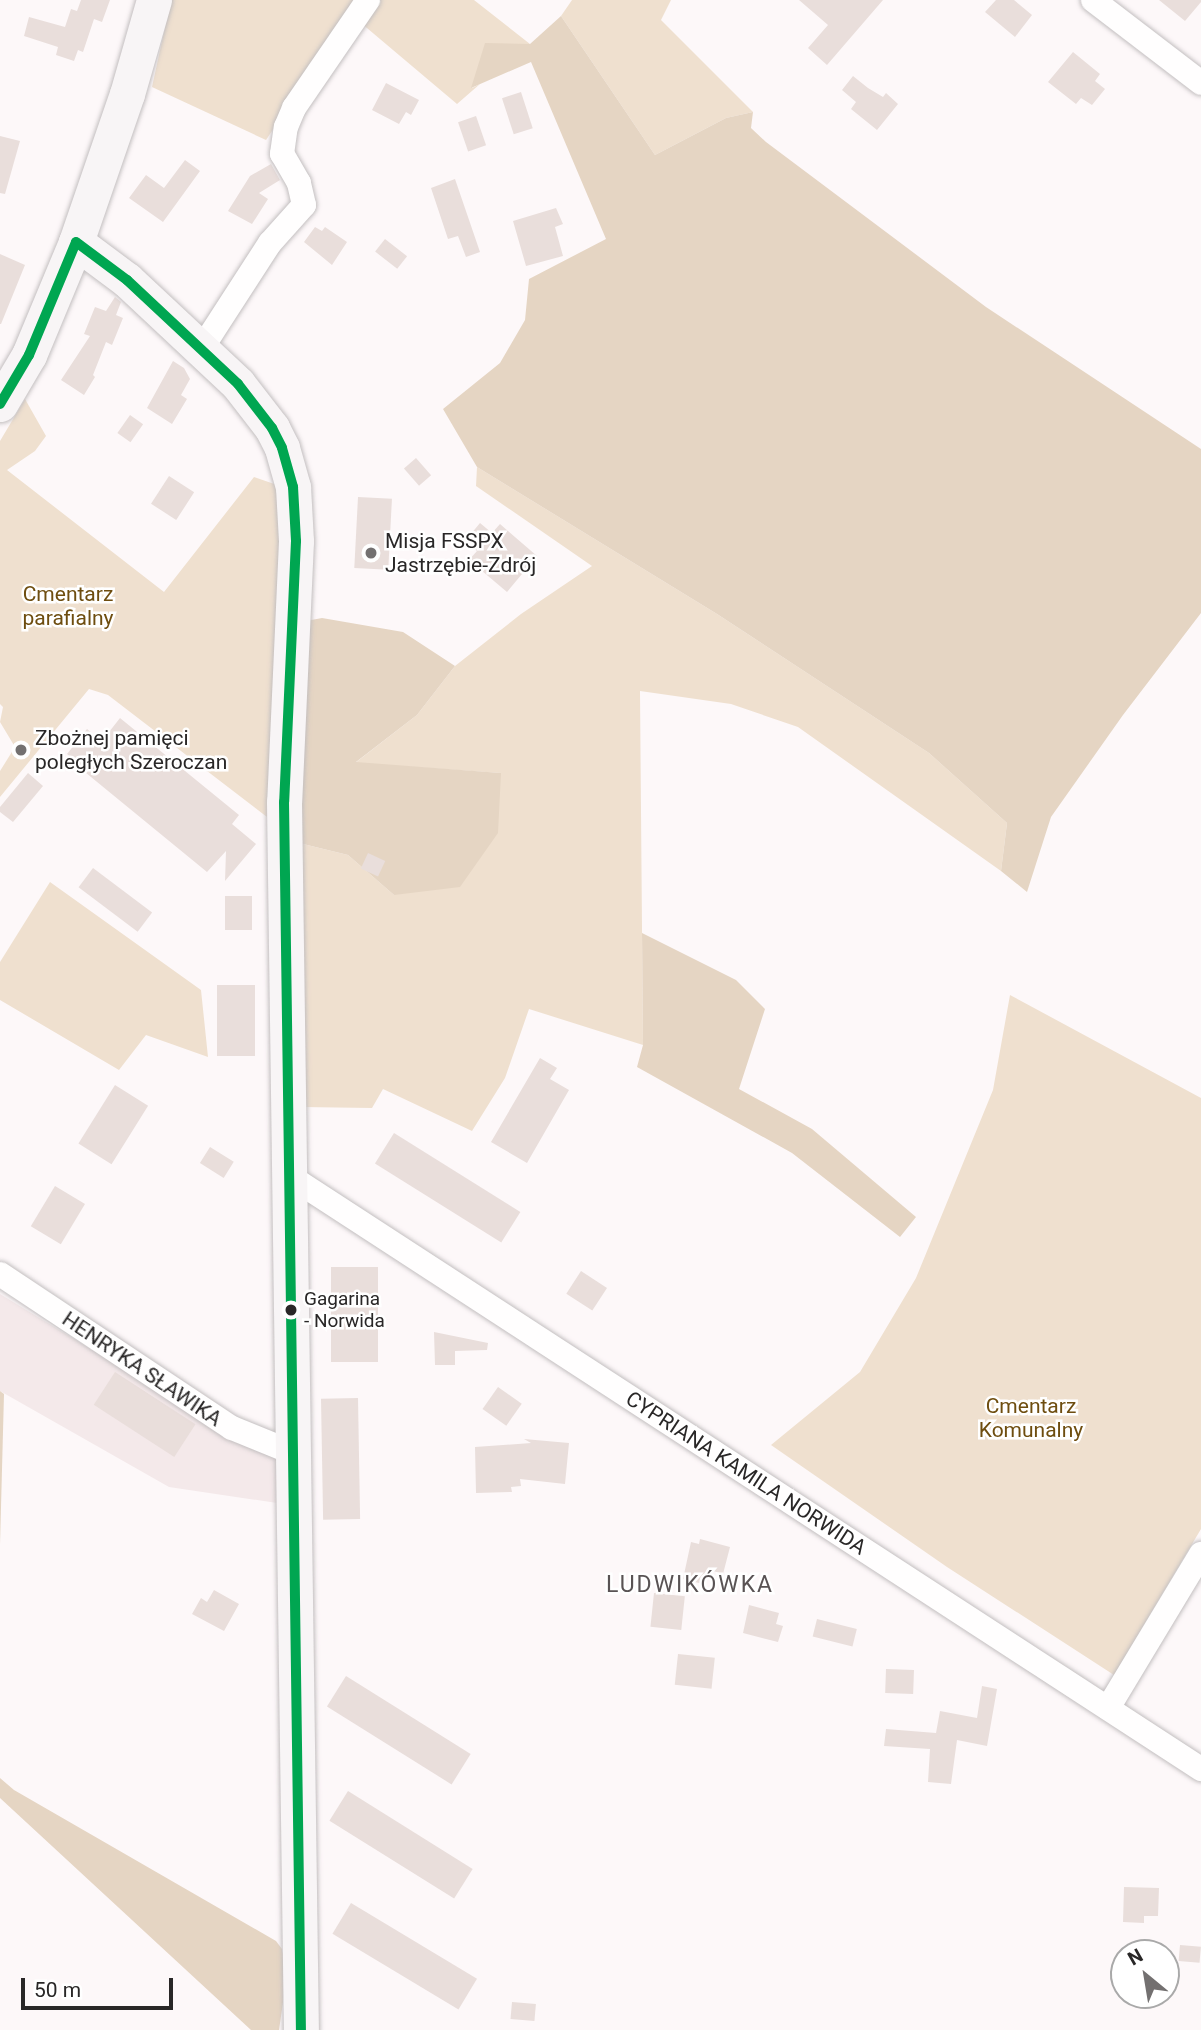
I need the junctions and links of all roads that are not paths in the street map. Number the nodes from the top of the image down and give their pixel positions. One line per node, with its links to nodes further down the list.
1 (154, 0): 5 (street)
2 (368, 0): 6 (street)
3 (1093, 0): 4 (street)
4 (1201, 83)
5 (76, 242): 6 (street); 7 (street)
6 (202, 348): 8 (street)
7 (0, 404)
8 (291, 1177): 10 (street); 12 (street, CYPRIANA KAMILA NORWIDA)
9 (0, 1274): 10 (street, HENRYKA SŁAWIKA)
10 (291, 1452): 14 (street)
11 (1201, 1554): 12 (street)
12 (1108, 1708): 13 (street, CYPRIANA KAMILA NORWIDA)
13 (1201, 1769)
14 (301, 2030)

